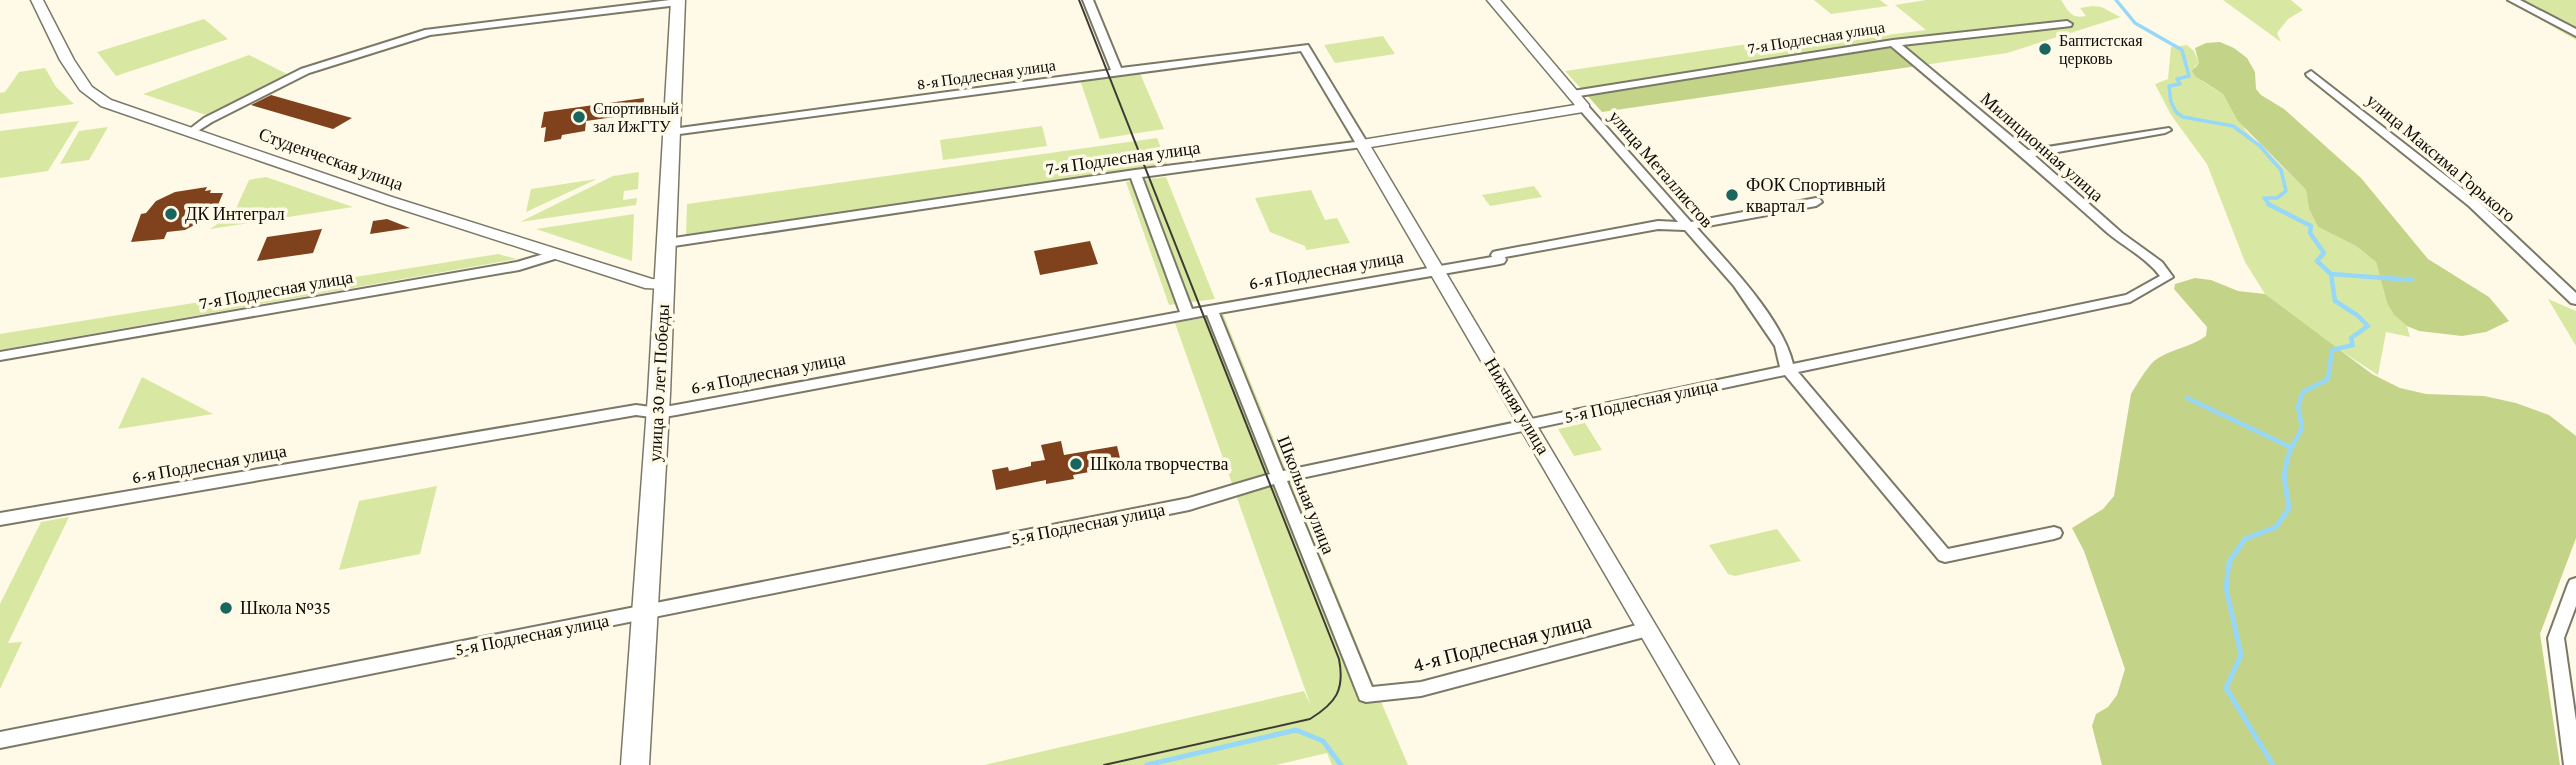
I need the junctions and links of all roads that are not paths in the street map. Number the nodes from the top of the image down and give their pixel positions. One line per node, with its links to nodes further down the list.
1 (37, 0): 15 (street, Студенческая улица)
2 (1088, 0): 10 (street)
3 (1493, 0): 12 (street, улица Металлистов)
4 (2513, 0): 7 (street)
5 (678, 1): 15 (street); 16 (main road, улица 30 лет Победы)
6 (2067, 24): 8 (street, 7-я Подлесная улица)
7 (2576, 33)
8 (1893, 43): 12 (street, 7-я Подлесная улица); 18 (street, Милиционная улица)
9 (1304, 47): 10 (street, 8-я Подлесная улица); 17 (street, Нижняя улица)
10 (1116, 70): 16 (street, 8-я Подлесная улица)
11 (2311, 74): 27 (street, улица Максима Горького)
12 (1573, 94): 13 (street, улица Металлистов)
13 (1584, 108): 17 (street, 7-я Подлесная улица); 21 (street, улица Металлистов)
14 (2165, 130): 18 (street)
15 (193, 131): 23 (street, Студенческая улица)
16 (672, 132): 22 (main road, улица 30 лет Победы)
17 (1362, 144): 19 (street, 7-я Подлесная улица); 24 (street, Нижняя улица)
18 (2026, 154): 25 (street, Милиционная улица)
19 (1135, 174): 22 (street, 7-я Подлесная улица); 29 (street)
20 (1816, 202): 21 (street, 6-я Подлесная улица)
21 (1687, 226): 24 (street, 6-я Подлесная улица); 31 (street, улица Металлистов)
22 (667, 243): 26 (main road, улица 30 лет Победы)
23 (557, 254): 26 (street, Студенческая улица); 30 (street, 7-я Подлесная улица)
24 (1437, 270): 28 (street, 6-я Подлесная улица); 33 (street, Нижняя улица)
25 (2167, 277): 31 (street, 5-я Подлесная улица)
26 (665, 284): 32 (main road, улица 30 лет Победы)
27 (2576, 300)
28 (1211, 310): 29 (street, 6-я Подлесная улица); 34 (street, Школьная улица)
29 (1187, 314): 32 (street, 6-я Подлесная улица)
30 (0, 356)
31 (1788, 370): 33 (street, 5-я Подлесная улица); 36 (street)
32 (658, 413): 35 (street, 6-я Подлесная улица); 38 (main road, улица 30 лет Победы)
33 (1528, 425): 34 (street, 5-я Подлесная улица); 39 (street, Нижняя улица)
34 (1279, 478): 38 (street, 5-я Подлесная улица); 40 (street, Школьная улица)
35 (0, 519)
36 (2054, 533)
37 (2576, 584): 44 (street)
38 (645, 612): 41 (street, 5-я Подлесная улица); 42 (main road, улица 30 лет Победы)
39 (1648, 629): 40 (street, 4-я Подлесная улица); 43 (street, Нижняя улица)
40 (1366, 695)
41 (0, 740)
42 (635, 765)
43 (1728, 765)
44 (2573, 765)

